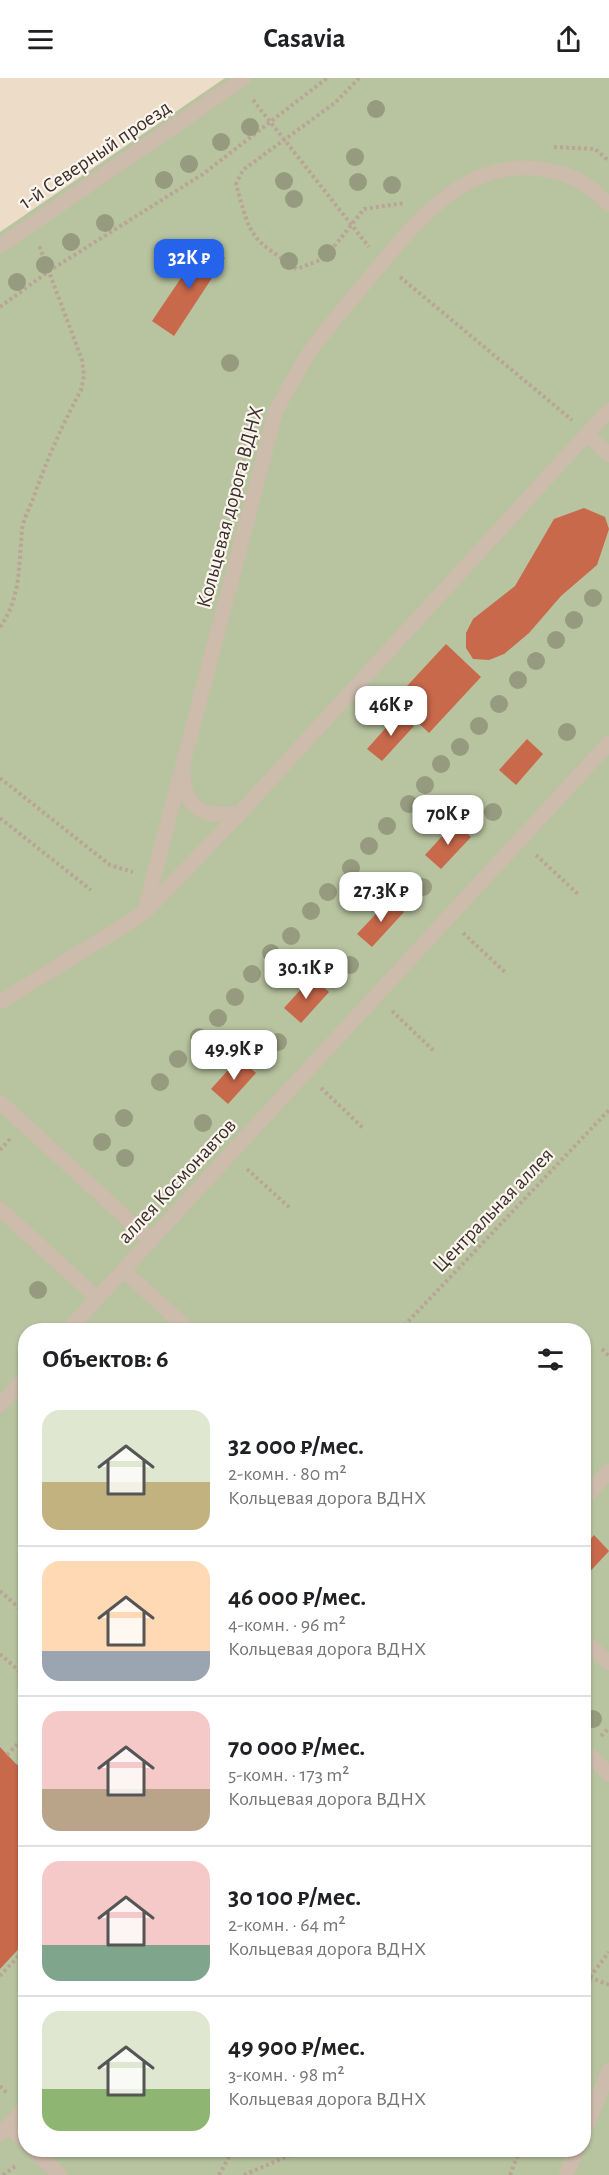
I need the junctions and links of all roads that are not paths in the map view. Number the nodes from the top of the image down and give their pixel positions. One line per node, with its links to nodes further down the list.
1 (244, 78): 3 (street, 1-й Северный проезд)
2 (609, 204): 8 (street, Кольцевая дорога ВДНХ)
3 (0, 246)
4 (609, 410): 5 (street)
5 (588, 435): 6 (street); 9 (street)
6 (609, 454)
7 (609, 742): 14 (street, аллея Космонавтов)
8 (183, 762): 9 (street); 10 (street, Кольцевая дорога ВДНХ)
9 (240, 813): 10 (street)
10 (144, 913): 11 (street)
11 (0, 1002)
12 (0, 1102): 14 (street)
13 (0, 1209): 16 (street)
14 (150, 1240): 15 (street, аллея Космонавтов)
15 (123, 1270): 16 (street, аллея Космонавтов); 18 (street)
16 (97, 1298): 17 (street, аллея Космонавтов)
17 (74, 1323)
18 (181, 1323)
19 (18, 1386): 20 (street)
20 (0, 1405)
21 (609, 1471): 22 (street)
22 (591, 1491)
23 (591, 1647): 24 (street)
24 (609, 1664)
25 (591, 1757): 26 (street)
26 (609, 1774)
27 (609, 2070): 29 (street)
28 (18, 2115): 30 (street)
29 (591, 2115)
30 (4, 2130): 31 (street)
31 (18, 2138)
32 (41, 2157): 34 (street)
33 (574, 2157): 35 (street)
34 (60, 2175)
35 (566, 2175)

